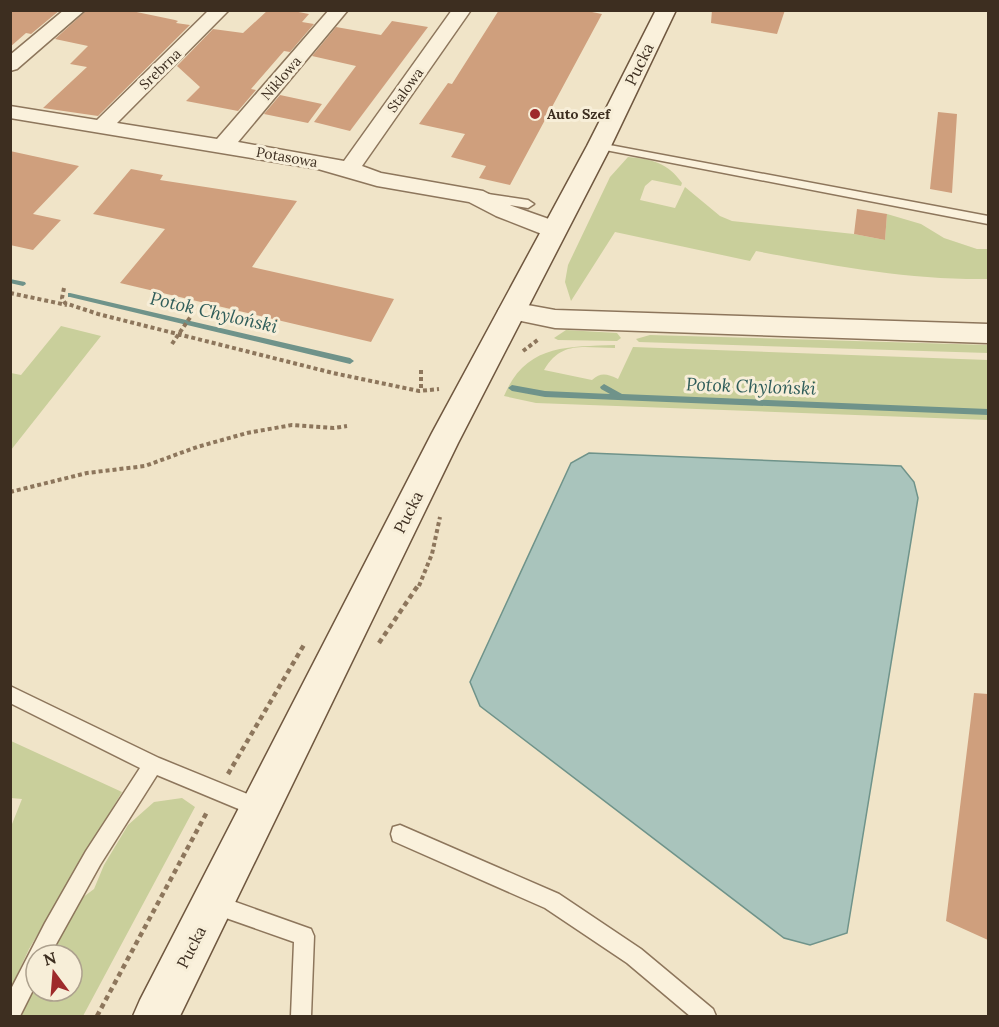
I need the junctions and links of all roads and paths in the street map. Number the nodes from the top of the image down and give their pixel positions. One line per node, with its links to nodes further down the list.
1 (76, 10): 6 (street)
2 (220, 10): 8 (street, Srebrna)
3 (339, 10): 9 (street, Niklowa)
4 (462, 10): 11 (street, Stalowa)
5 (666, 10): 10 (street, Pucka)
6 (10, 65)
7 (10, 112): 8 (street, Potasowa)
8 (101, 127): 9 (street, Potasowa)
9 (223, 146): 11 (street, Potasowa)
10 (599, 146): 14 (lane); 15 (street, Pucka)
11 (349, 169): 12 (street, Potasowa)
12 (475, 196): 13 (lane); 15 (street, Potasowa)
13 (528, 204)
14 (988, 220)
15 (555, 230): 19 (street, Pucka)
16 (64, 288): 18 (path)
17 (10, 293): 18 (path)
18 (71, 306): 21 (path)
19 (511, 311): 22 (street); 33 (street, Pucka)
20 (191, 316): 21 (path)
21 (180, 332): 23 (path); 25 (path)
22 (988, 334)
23 (172, 344)
24 (421, 370): 25 (path)
25 (422, 391): 26 (path)
26 (437, 398)
27 (347, 426): 28 (path)
28 (10, 492)
29 (307, 640): 32 (path)
30 (10, 693): 31 (lane)
31 (153, 765): 32 (lane); 36 (lane)
32 (218, 791): 33 (lane); 39 (path)
33 (260, 809): 35 (street, Pucka)
34 (400, 834): 42 (lane)
35 (213, 904): 40 (street, Pucka); 41 (lane)
36 (45, 943)
37 (24, 986): 38 (lane)
38 (10, 1014)
39 (97, 1017)
40 (156, 1017)
41 (302, 1017)
42 (706, 1017)

